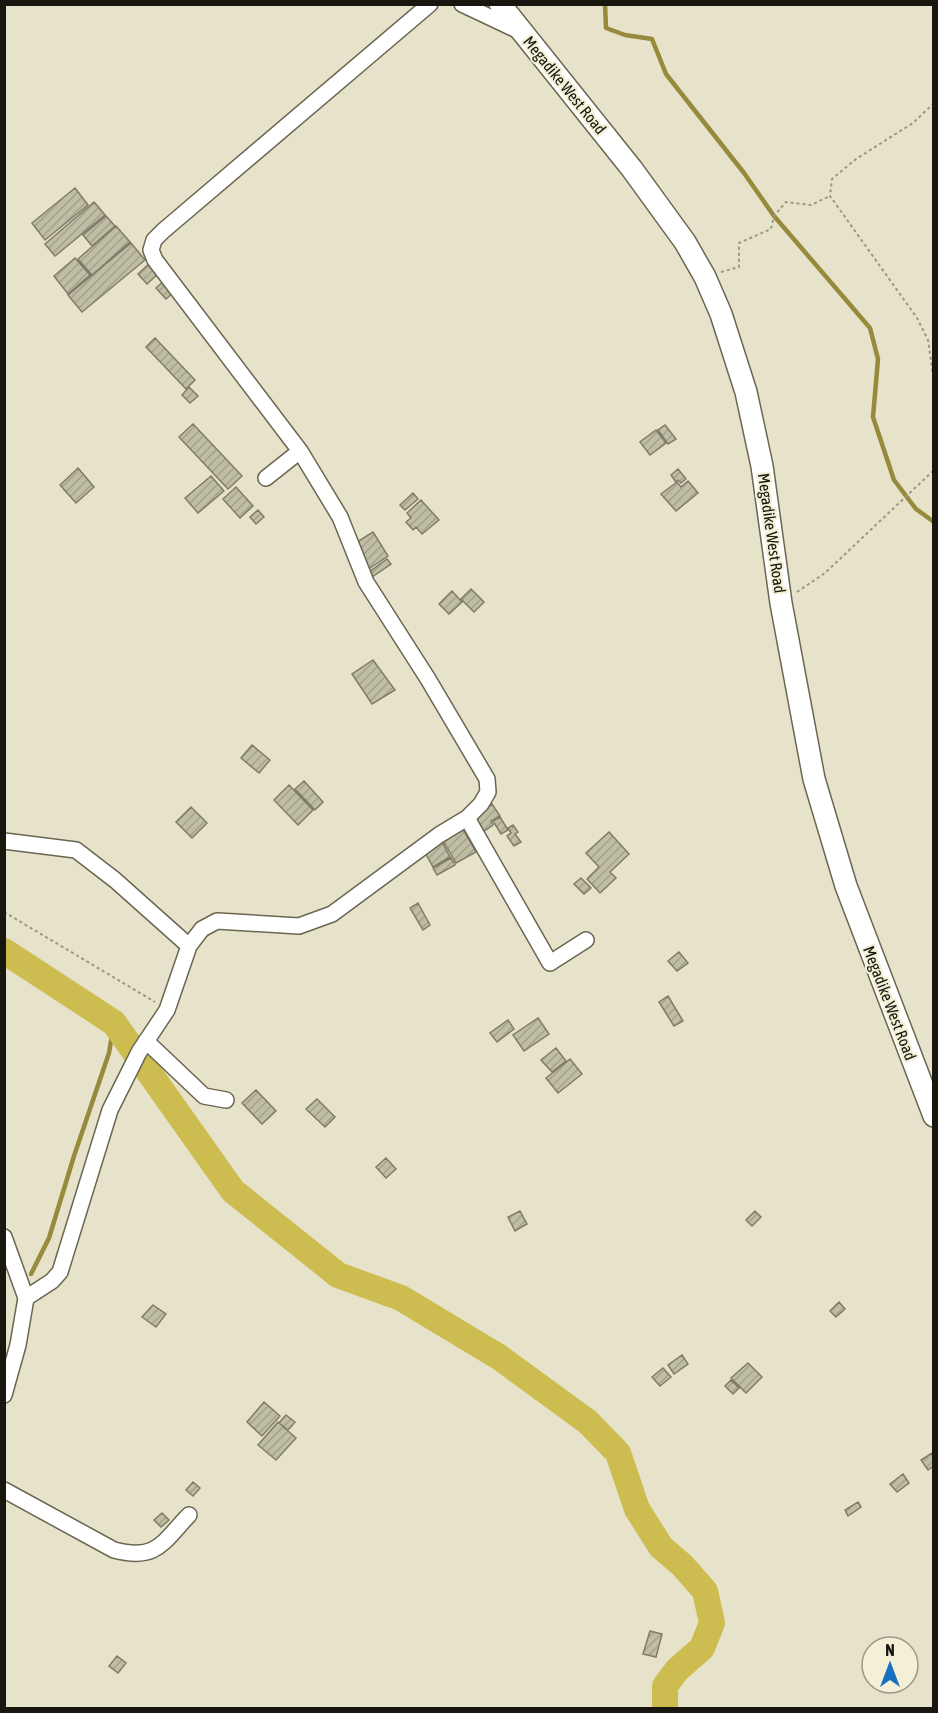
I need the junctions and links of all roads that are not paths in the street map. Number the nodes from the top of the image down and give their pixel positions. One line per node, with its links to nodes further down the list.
1 (430, 4): 5 (street)
2 (462, 4): 4 (street)
3 (500, 4): 4 (street, Megadike West Road)
4 (521, 32): 13 (street, Megadike West Road)
5 (300, 450): 6 (street); 7 (street)
6 (266, 478)
7 (467, 818): 9 (street); 10 (street)
8 (4, 841): 10 (street)
9 (586, 940)
10 (189, 946): 11 (street)
11 (142, 1046): 12 (street); 15 (street)
12 (226, 1100)
13 (933, 1116)
14 (4, 1237): 15 (street)
15 (26, 1298): 16 (street)
16 (4, 1395)
17 (4, 1490): 18 (street)
18 (189, 1515)

